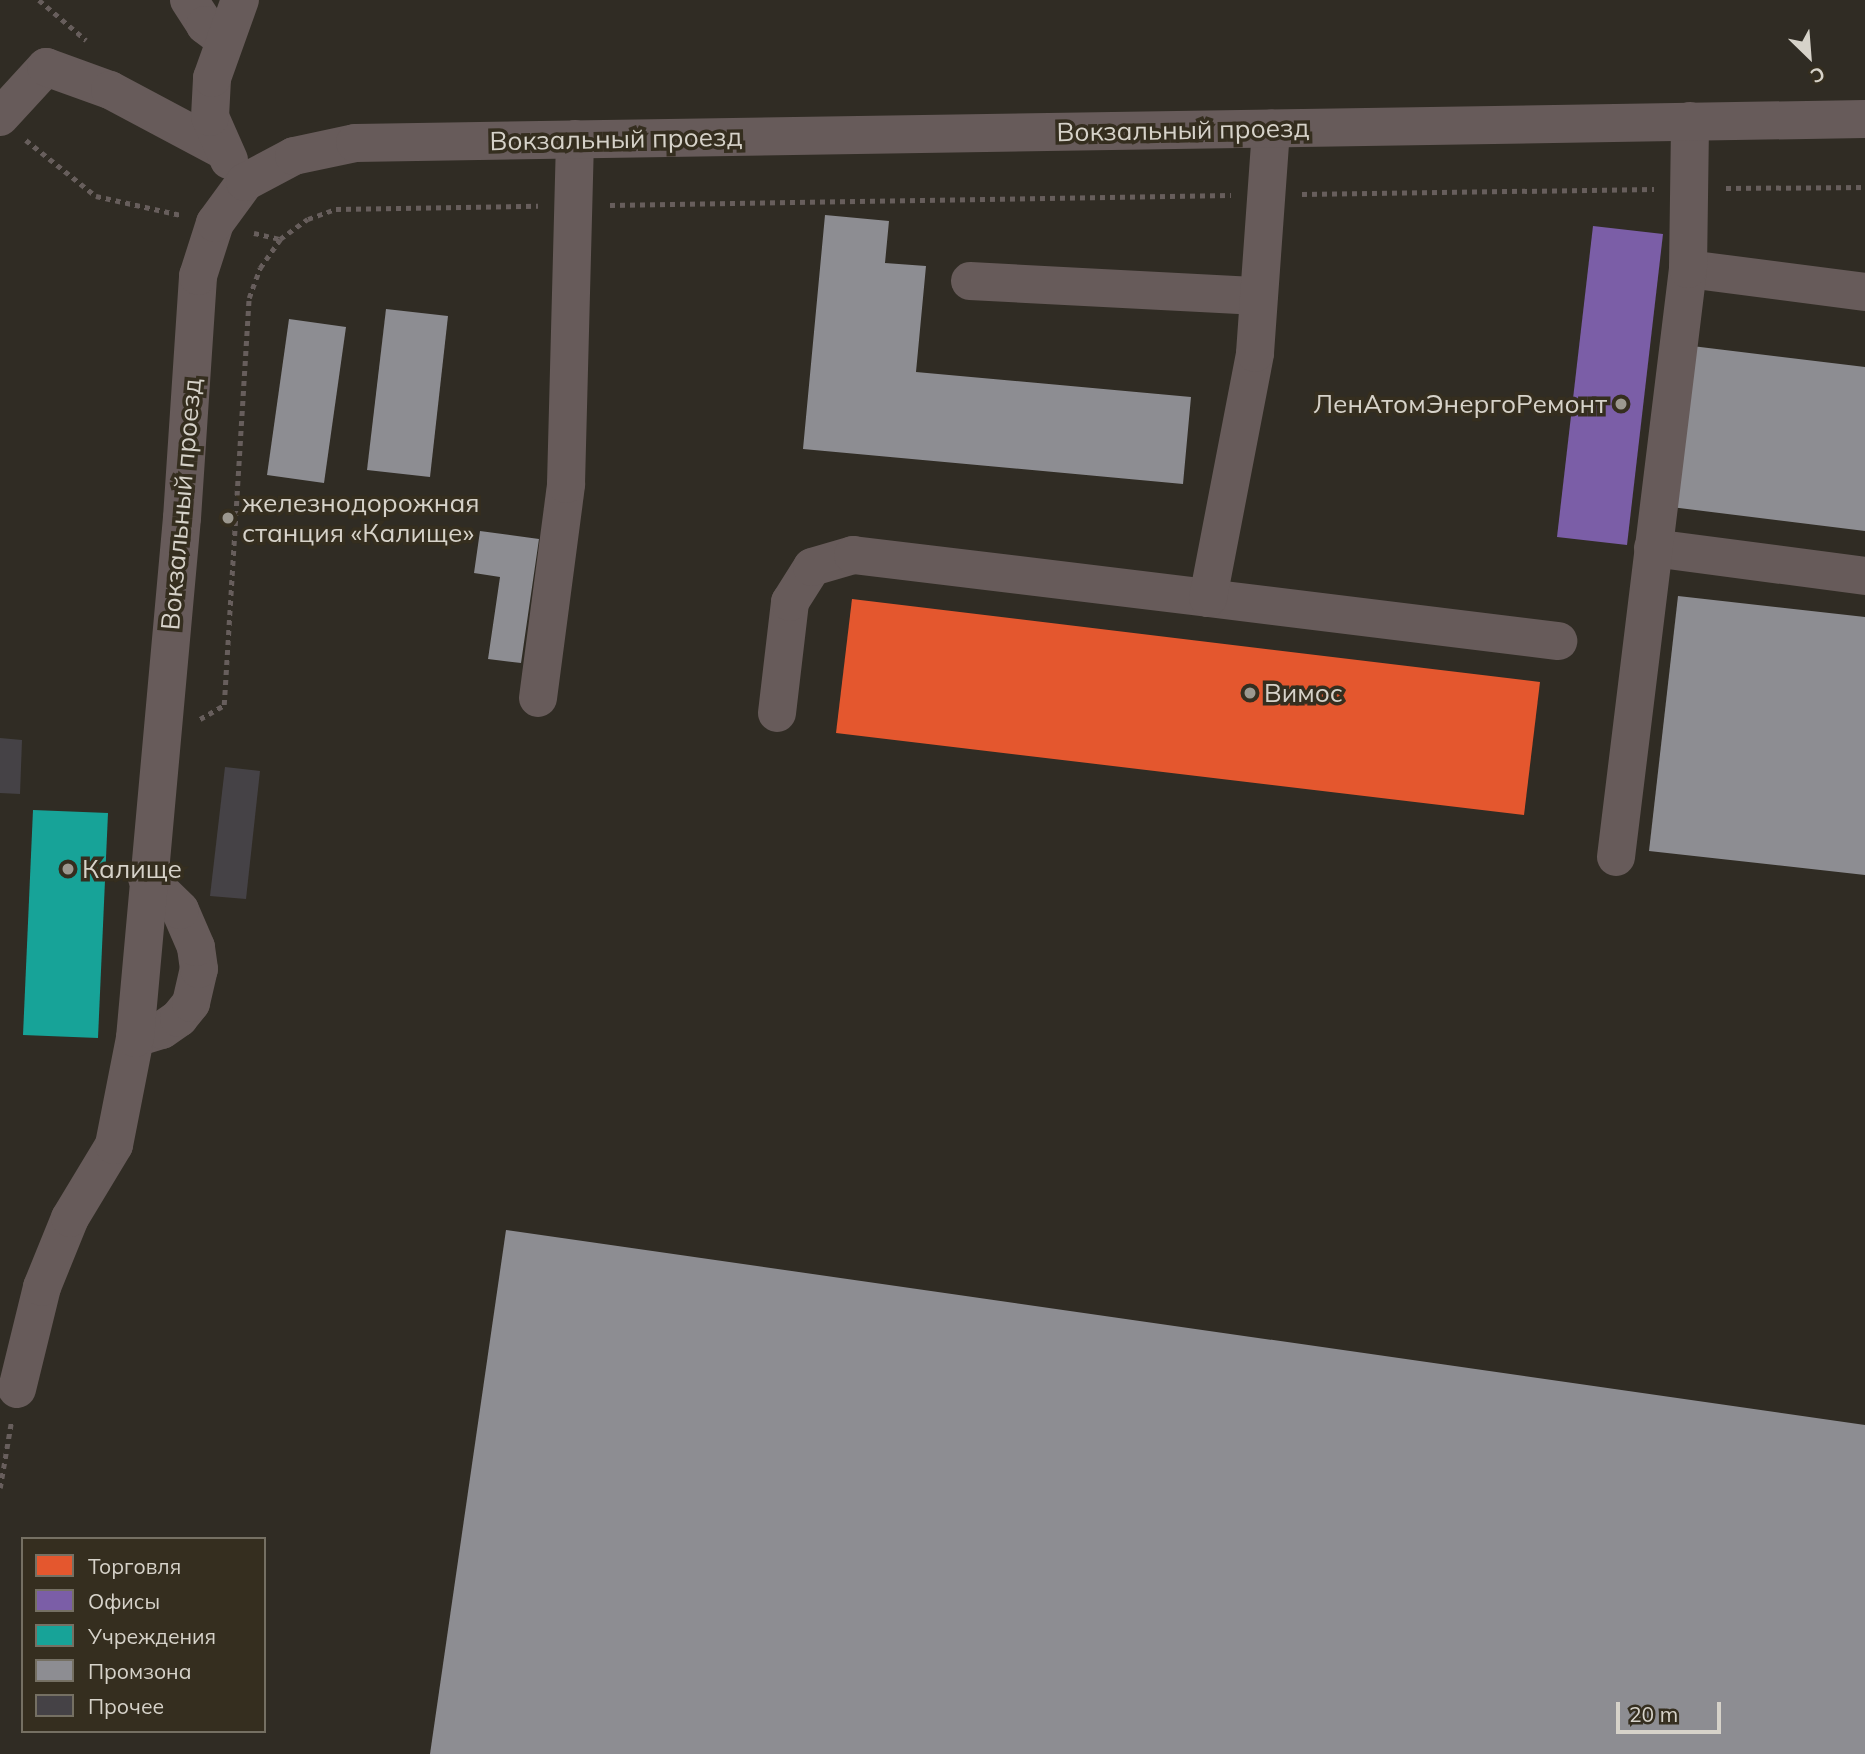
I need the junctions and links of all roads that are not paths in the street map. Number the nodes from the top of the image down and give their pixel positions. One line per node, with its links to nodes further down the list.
1 (189, 0): 3 (street)
2 (240, 0): 3 (street)
3 (225, 40): 9 (street)
4 (1865, 119): 5 (street, Вокзальный проезд)
5 (1690, 121): 7 (street, Вокзальный проезд); 11 (street)
6 (11, 127): 9 (street)
7 (1271, 129): 8 (street, Вокзальный проезд); 14 (street)
8 (575, 139): 10 (street, Вокзальный проезд); 19 (street)
9 (221, 149): 10 (street)
10 (245, 182): 22 (street, Вокзальный проезд)
11 (1688, 269): 13 (street); 15 (street)
12 (970, 281): 14 (street)
13 (1865, 292)
14 (1259, 296): 17 (street)
15 (1653, 548): 16 (street); 21 (street)
16 (1865, 576)
17 (1208, 598): 18 (street); 20 (street)
18 (1558, 640)
19 (538, 698)
20 (777, 713)
21 (1616, 857)
22 (147, 878): 23 (street, Вокзальный проезд); 23 (street)
23 (135, 1038): 24 (street, Вокзальный проезд)
24 (18, 1389)

